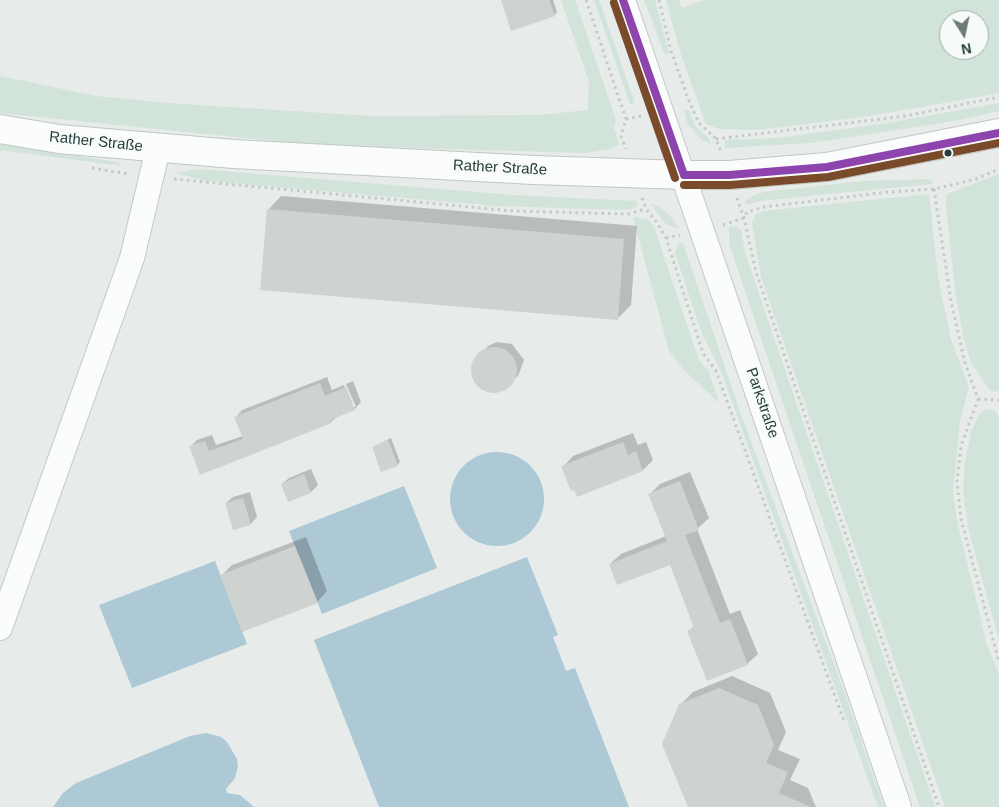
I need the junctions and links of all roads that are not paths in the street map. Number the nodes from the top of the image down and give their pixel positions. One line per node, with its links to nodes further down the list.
1 (623, 0): 5 (street, Parkstraße)
2 (0, 129): 4 (main road, Rather Straße)
3 (999, 133): 5 (main road, Rather Straße)
4 (158, 148): 5 (main road, Rather Straße); 6 (street)
5 (684, 175): 7 (street, Parkstraße)
6 (0, 628)
7 (899, 807)

